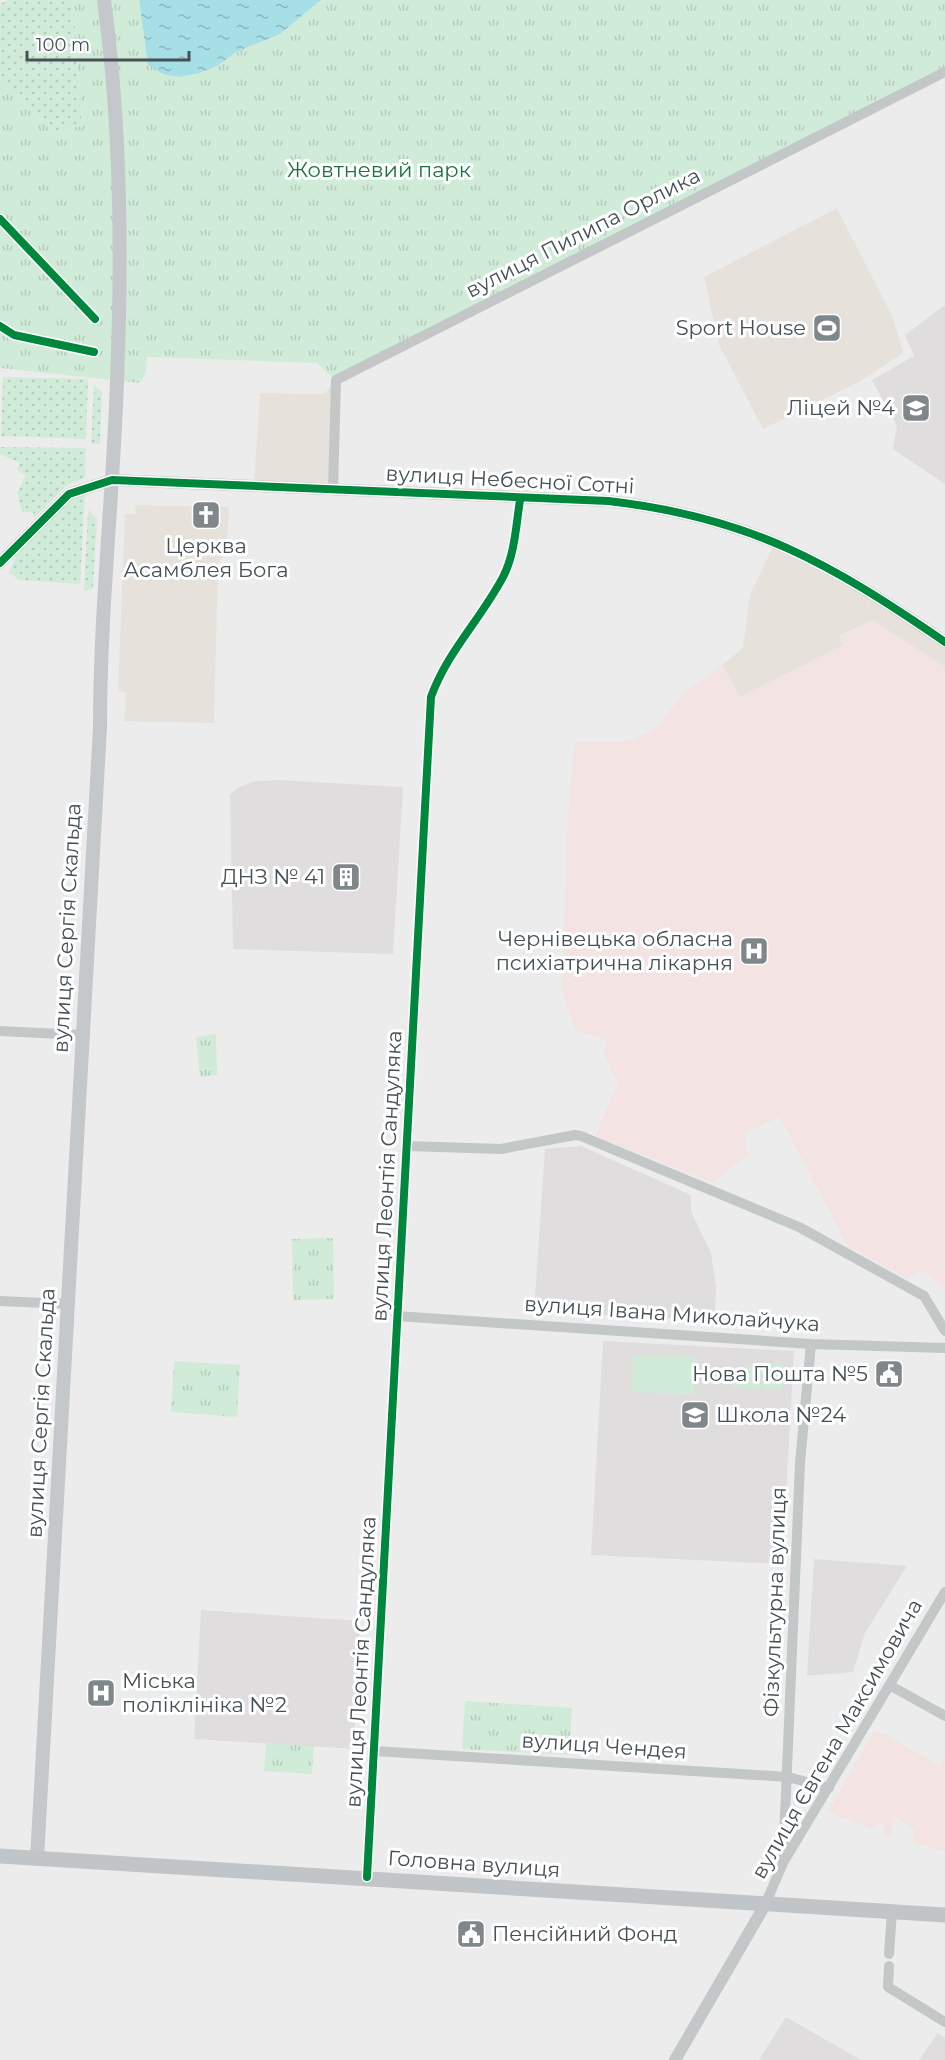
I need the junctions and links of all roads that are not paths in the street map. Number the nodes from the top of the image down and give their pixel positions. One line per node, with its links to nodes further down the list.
1 (104, 0): 3 (main road, вулиця Сергія Скальда)
2 (945, 72): 4 (street, вулиця Пилипа Орлика)
3 (112, 480): 4 (street, вулиця Небесної Сотні); 6 (street); 9 (main road, вулиця Сергія Скальда)
4 (333, 490): 5 (street, вулиця Небесної Сотні)
5 (520, 500): 7 (street, вулиця Небесної Сотні); 10 (street, вулиця Леонтія Сандуляка)
6 (0, 563)
7 (945, 642)
8 (0, 1031): 9 (street)
9 (81, 1035): 12 (main road, вулиця Сергія Скальда)
10 (407, 1146): 13 (street, вулиця Леонтія Сандуляка); 14 (street)
11 (0, 1301): 12 (street)
12 (68, 1304): 24 (main road, вулиця Сергія Скальда)
13 (397, 1316): 15 (street, вулиця Івана Миколайчука); 20 (street, вулиця Леонтія Сандуляка)
14 (945, 1331)
15 (811, 1344): 16 (street, вулиця Івана Миколайчука); 21 (street, Фізкультурна вулиця)
16 (945, 1348)
17 (945, 1592): 18 (street, вулиця Євгена Максимовича)
18 (891, 1686): 19 (street); 22 (street, вулиця Євгена Максимовича)
19 (945, 1716)
20 (375, 1751): 21 (street, вулиця Чендея); 26 (street, вулиця Леонтія Сандуляка)
21 (788, 1777): 22 (street, вулиця Чендея); 25 (street, Фізкультурна вулиця)
22 (829, 1788): 25 (street, вулиця Євгена Максимовича)
23 (0, 1856): 24 (main road, Головна вулиця)
24 (38, 1858): 26 (main road, Головна вулиця)
25 (783, 1863): 27 (street, вулиця Євгена Максимовича)
26 (367, 1877): 27 (main road, Головна вулиця)
27 (765, 1905): 28 (main road, Головна вулиця); 31 (street)
28 (892, 1912): 29 (main road, Головна вулиця); 30 (street)
29 (945, 1915)
30 (945, 2022)
31 (675, 2060)

